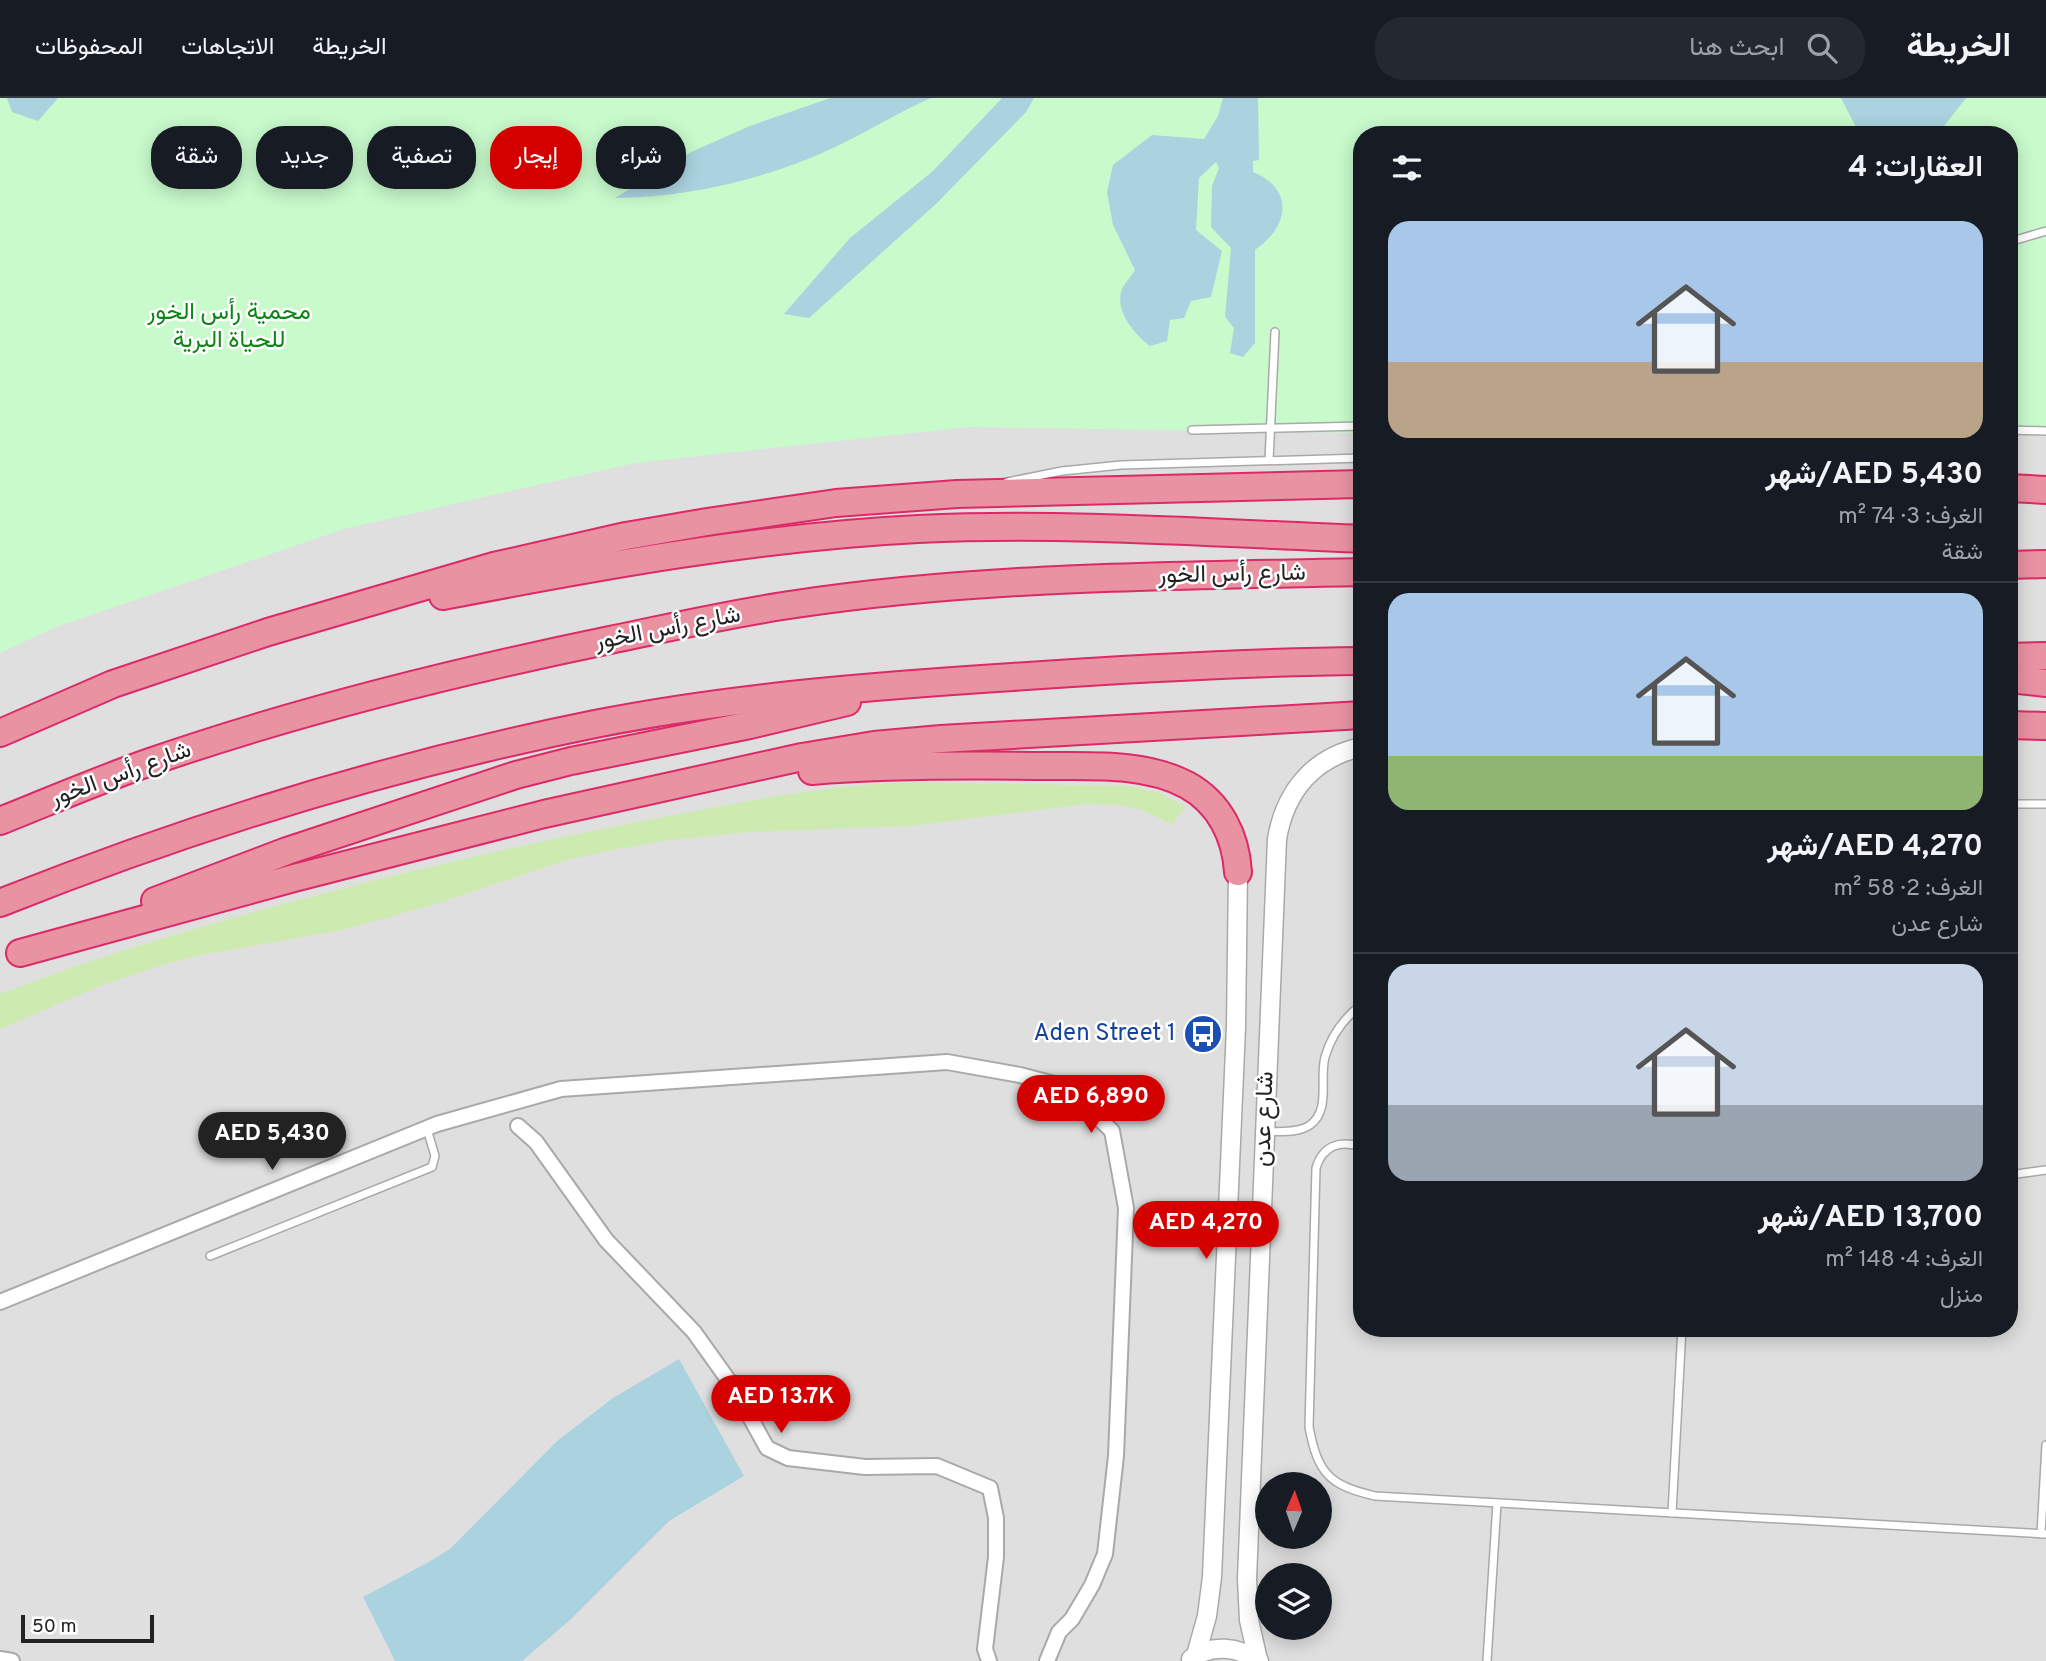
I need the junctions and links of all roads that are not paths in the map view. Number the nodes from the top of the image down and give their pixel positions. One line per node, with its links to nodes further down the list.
1 (2046, 231): 2 (lane)
2 (2018, 239)
3 (1275, 332): 5 (lane)
4 (1353, 426): 5 (lane)
5 (1271, 428): 6 (lane); 10 (lane)
6 (1192, 430)
7 (2018, 430): 8 (lane)
8 (2046, 431)
9 (1353, 458): 10 (lane)
10 (1269, 460): 14 (lane)
11 (1353, 484): 14 (highway)
12 (2018, 488): 13 (highway)
13 (2046, 490)
14 (957, 494): 19 (highway)
15 (1353, 539): 19 (highway)
16 (2046, 564): 17 (highway)
17 (2018, 565)
18 (1353, 572): 34 (highway, شارع رأس الخور)
19 (354, 608): 29 (highway)
20 (2046, 656): 21 (highway)
21 (2018, 657)
22 (1353, 661): 25 (highway)
23 (2018, 681): 24 (highway)
24 (2046, 683)
25 (897, 684): 36 (highway); 37 (highway)
26 (1353, 715): 31 (highway)
27 (2018, 725): 28 (highway)
28 (2046, 726)
29 (0, 733)
30 (1353, 749): 41 (street, شارع عدن)
31 (713, 778): 35 (highway); 37 (highway)
32 (2018, 804): 33 (lane)
33 (2046, 804)
34 (0, 821)
35 (1238, 872): 52 (street, شارع عدن)
36 (0, 903)
37 (10, 957)
38 (1353, 1012): 41 (lane)
39 (518, 1126): 56 (street)
40 (426, 1128): 45 (lane); 46 (street); 57 (street)
41 (1265, 1132): 54 (street, شارع عدن)
42 (1353, 1145): 49 (lane)
43 (2046, 1170): 44 (lane)
44 (2018, 1174)
45 (210, 1256)
46 (0, 1302)
47 (1682, 1337): 50 (lane)
48 (2046, 1445): 51 (lane)
49 (1497, 1503): 50 (lane); 58 (lane)
50 (1672, 1513): 51 (lane)
51 (2043, 1534)
52 (1192, 1658): 54 (street)
53 (0, 1659): 55 (street)
54 (1259, 1660)
55 (12, 1661)
56 (989, 1661)
57 (1047, 1661)
58 (1487, 1661)

